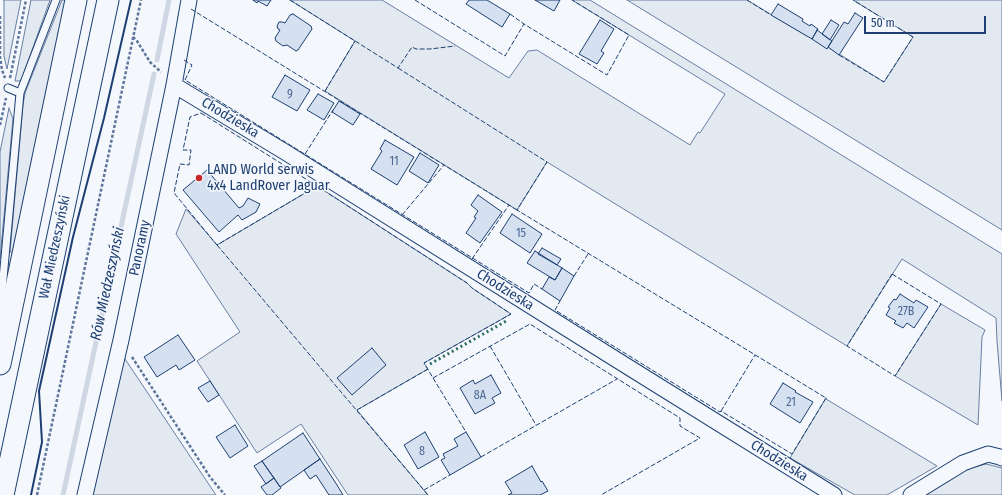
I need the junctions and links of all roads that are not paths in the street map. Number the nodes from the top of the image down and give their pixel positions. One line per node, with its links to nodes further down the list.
1 (56, 0): 7 (lane)
2 (76, 0): 8 (main road)
3 (108, 0): 10 (main road, Wał Miedzeszyński)
4 (189, 0): 5 (street, Panoramy)
5 (174, 85): 11 (street, Panoramy); 12 (street, Chodzieska)
6 (8, 88): 7 (lane)
7 (20, 93): 8 (lane)
8 (1, 357)
9 (1002, 458): 13 (street)
10 (3, 495)
11 (85, 495)
12 (834, 495)
13 (911, 495)

